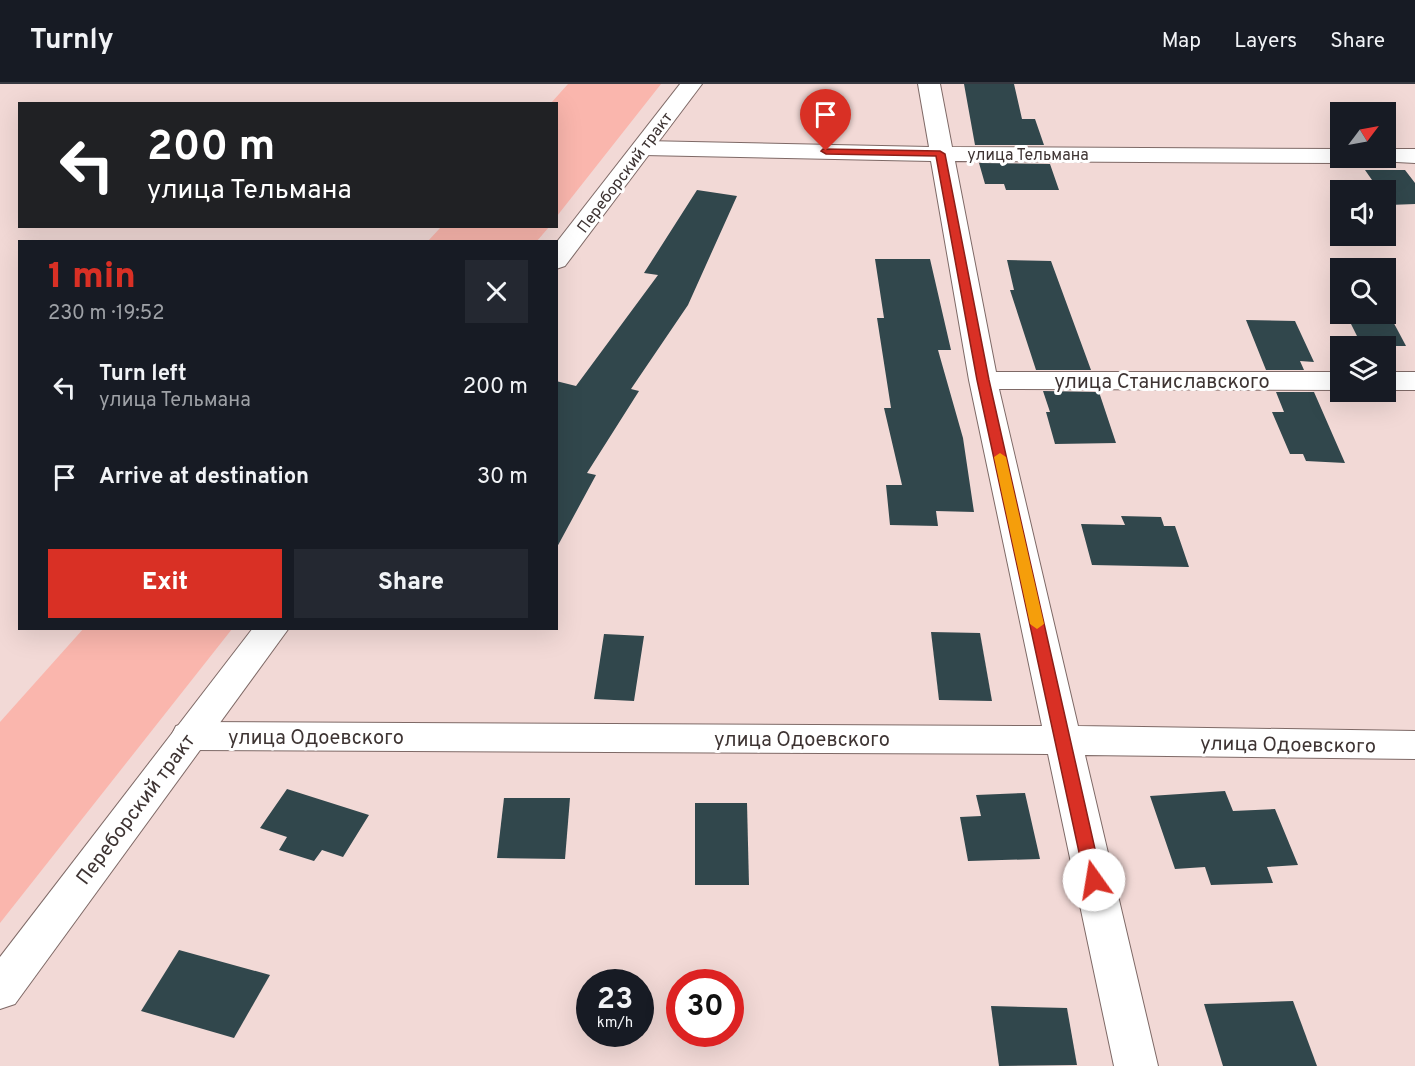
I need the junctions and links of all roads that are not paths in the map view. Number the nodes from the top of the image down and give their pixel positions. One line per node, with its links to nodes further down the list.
1 (692, 84): 3 (street, Переборский тракт)
2 (929, 84): 4 (street)
3 (644, 148): 4 (street, улица Тельмана); 8 (street, Переборский тракт)
4 (940, 154): 5 (street, улица Тельмана); 9 (street)
5 (1330, 156)
6 (1396, 156): 7 (street)
7 (1415, 156)
8 (558, 258)
9 (983, 380): 10 (street, улица Станиславского); 15 (street)
10 (1330, 381)
11 (1396, 381): 12 (street)
12 (1415, 381)
13 (270, 630): 14 (street, Переборский тракт)
14 (189, 736): 15 (street, улица Одоевского); 17 (street, Переборский тракт)
15 (1062, 740): 16 (street, улица Одоевского); 18 (street)
16 (1415, 746)
17 (0, 990)
18 (1136, 1066)

